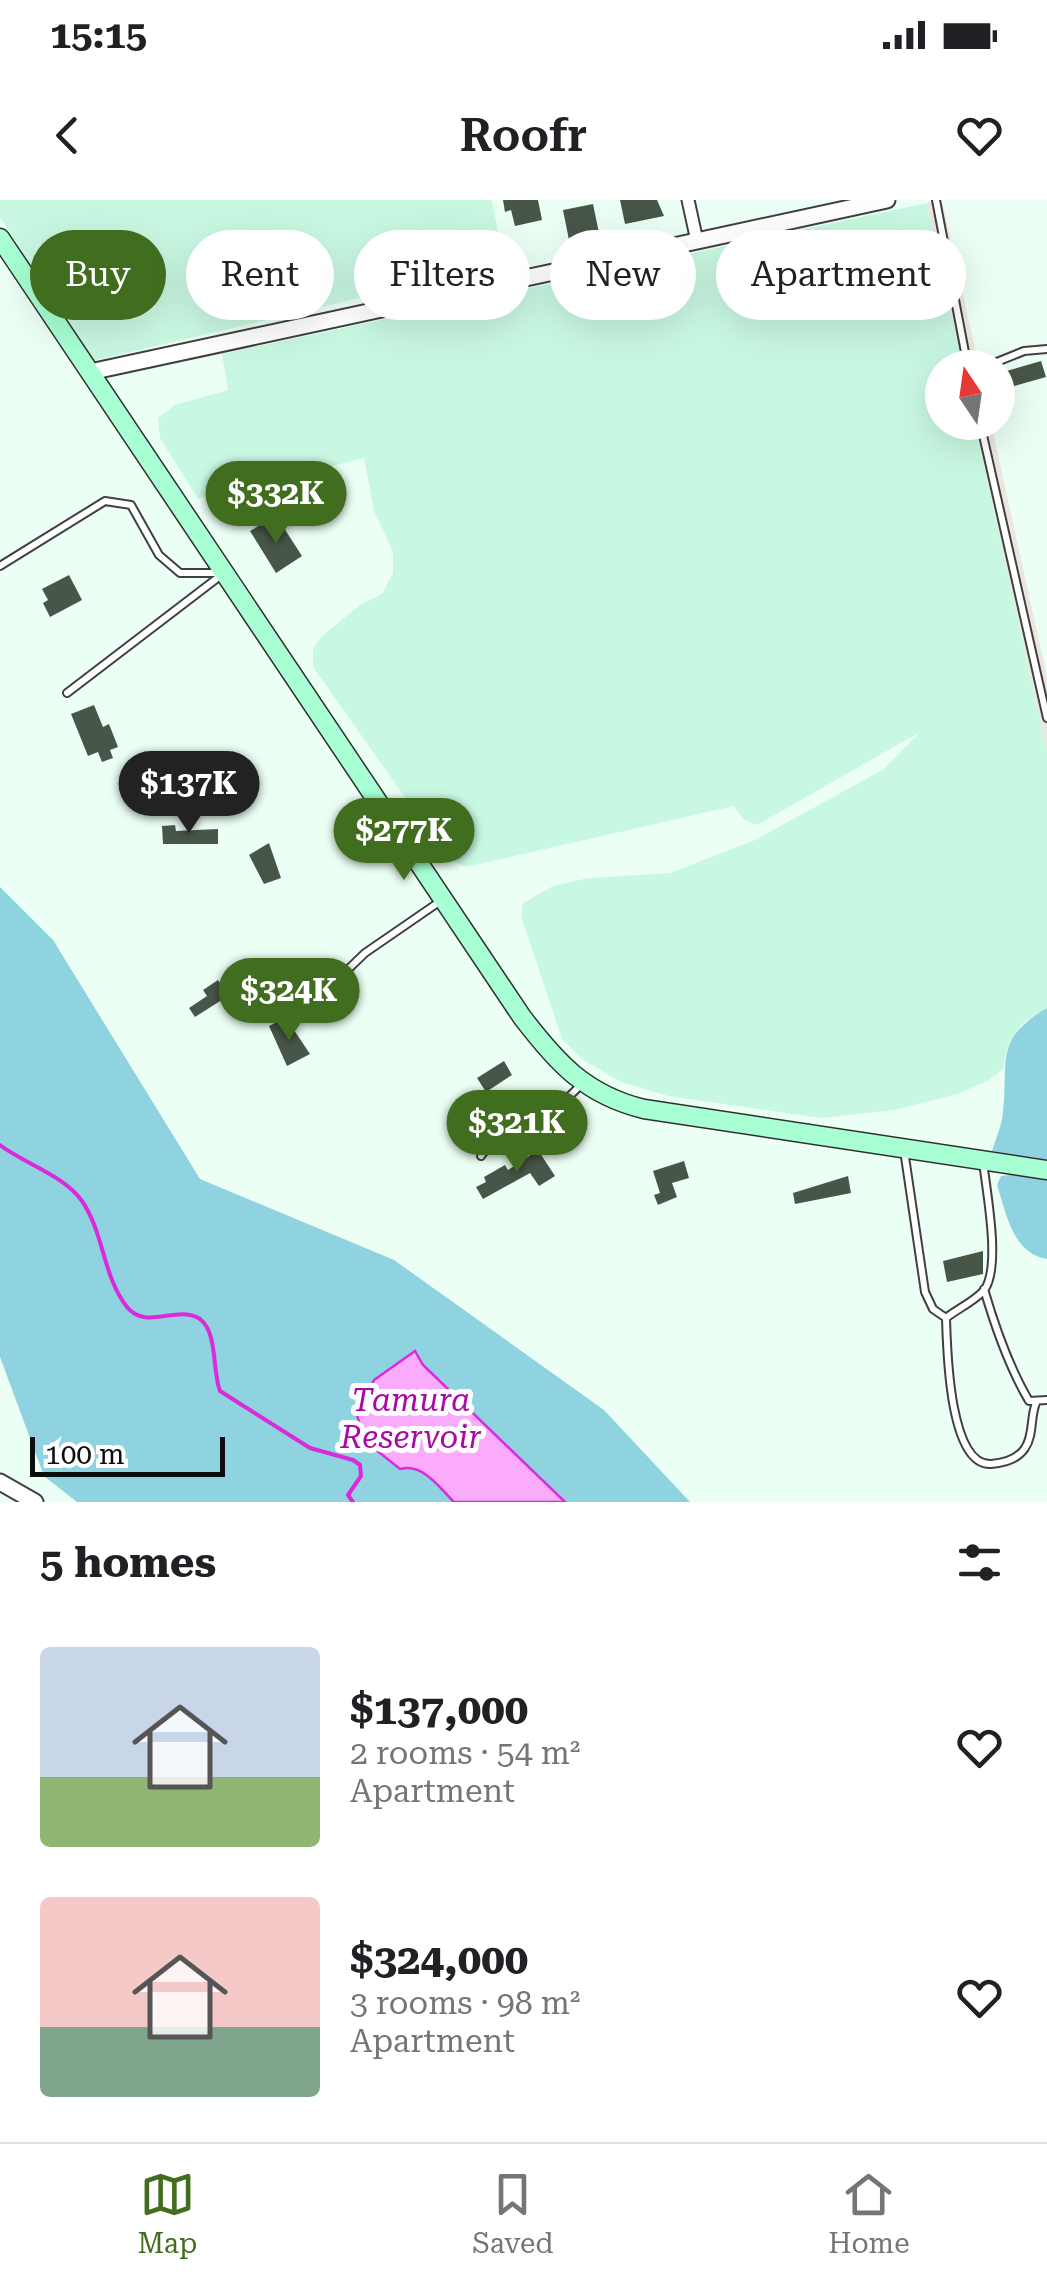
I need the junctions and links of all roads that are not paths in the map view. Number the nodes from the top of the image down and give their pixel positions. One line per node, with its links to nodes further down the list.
1 (688, 200): 6 (street)
2 (887, 200): 4 (street)
3 (936, 200): 8 (lane)
4 (851, 204): 6 (street)
5 (0, 238): 10 (main road)
6 (697, 241): 10 (street)
7 (1047, 349): 9 (lane)
8 (965, 350)
9 (1015, 355)
10 (90, 372): 13 (main road)
11 (984, 440): 15 (lane)
12 (0, 566): 13 (lane)
13 (224, 572): 14 (lane); 16 (main road)
14 (67, 693)
15 (1047, 718)
16 (444, 900): 17 (lane); 18 (main road)
17 (310, 1005)
18 (581, 1084): 19 (main road); 20 (lane)
19 (904, 1149): 21 (main road); 24 (lane)
20 (480, 1156)
21 (982, 1160): 22 (main road); 23 (lane)
22 (1047, 1170)
23 (984, 1289): 24 (lane); 26 (lane)
24 (946, 1318): 26 (lane)
25 (1047, 1400): 26 (lane)
26 (1036, 1403)
27 (0, 1482): 28 (street)
28 (17, 1497): 29 (street)
29 (35, 1502)

